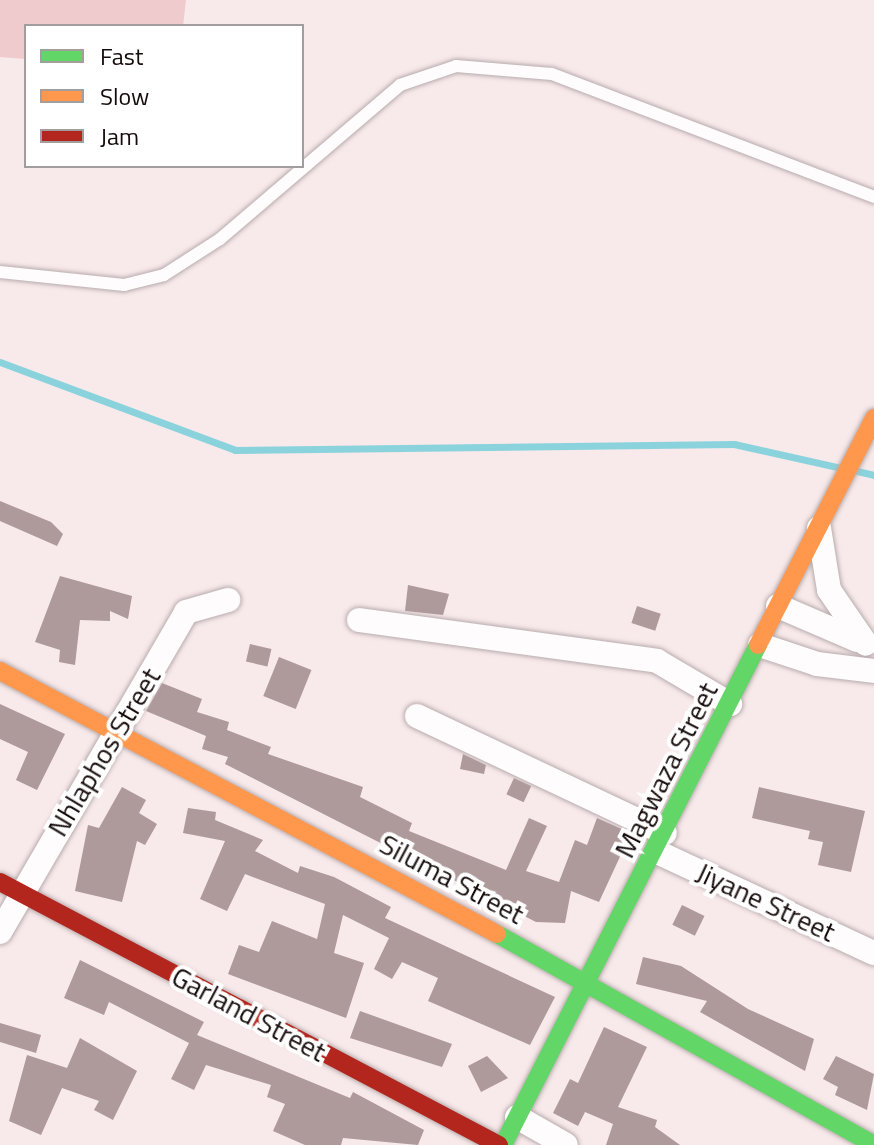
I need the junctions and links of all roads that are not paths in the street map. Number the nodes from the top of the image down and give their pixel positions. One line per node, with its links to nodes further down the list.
1 (304, 167): 3 (lane)
2 (303, 168): 4 (lane)
3 (874, 197)
4 (0, 272)
5 (874, 418): 6 (street, Magwaza Street)
6 (819, 528): 8 (street, Magwaza Street); 11 (street)
7 (228, 600): 16 (street, Nhlaphos Street)
8 (778, 606): 10 (street, Magwaza Street); 11 (street)
9 (359, 620): 14 (street)
10 (760, 645): 13 (street); 14 (street, Magwaza Street)
11 (870, 646)
12 (0, 671): 16 (street, Siluma Street)
13 (874, 671)
14 (730, 704): 17 (street, Magwaza Street)
15 (417, 716): 17 (street, Jiyane Street)
16 (115, 732): 18 (street, Nhlaphos Street); 21 (street, Siluma Street)
17 (661, 842): 20 (street, Jiyane Street); 21 (street, Magwaza Street)
18 (10, 887): 19 (street, Nhlaphos Street); 23 (street, Garland Street)
19 (0, 932)
20 (874, 953)
21 (587, 982): 22 (street, Magwaza Street); 25 (street, Siluma Street)
22 (517, 1117): 23 (street, Magwaza Street); 24 (street)
23 (501, 1145)
24 (566, 1145)
25 (874, 1145)

